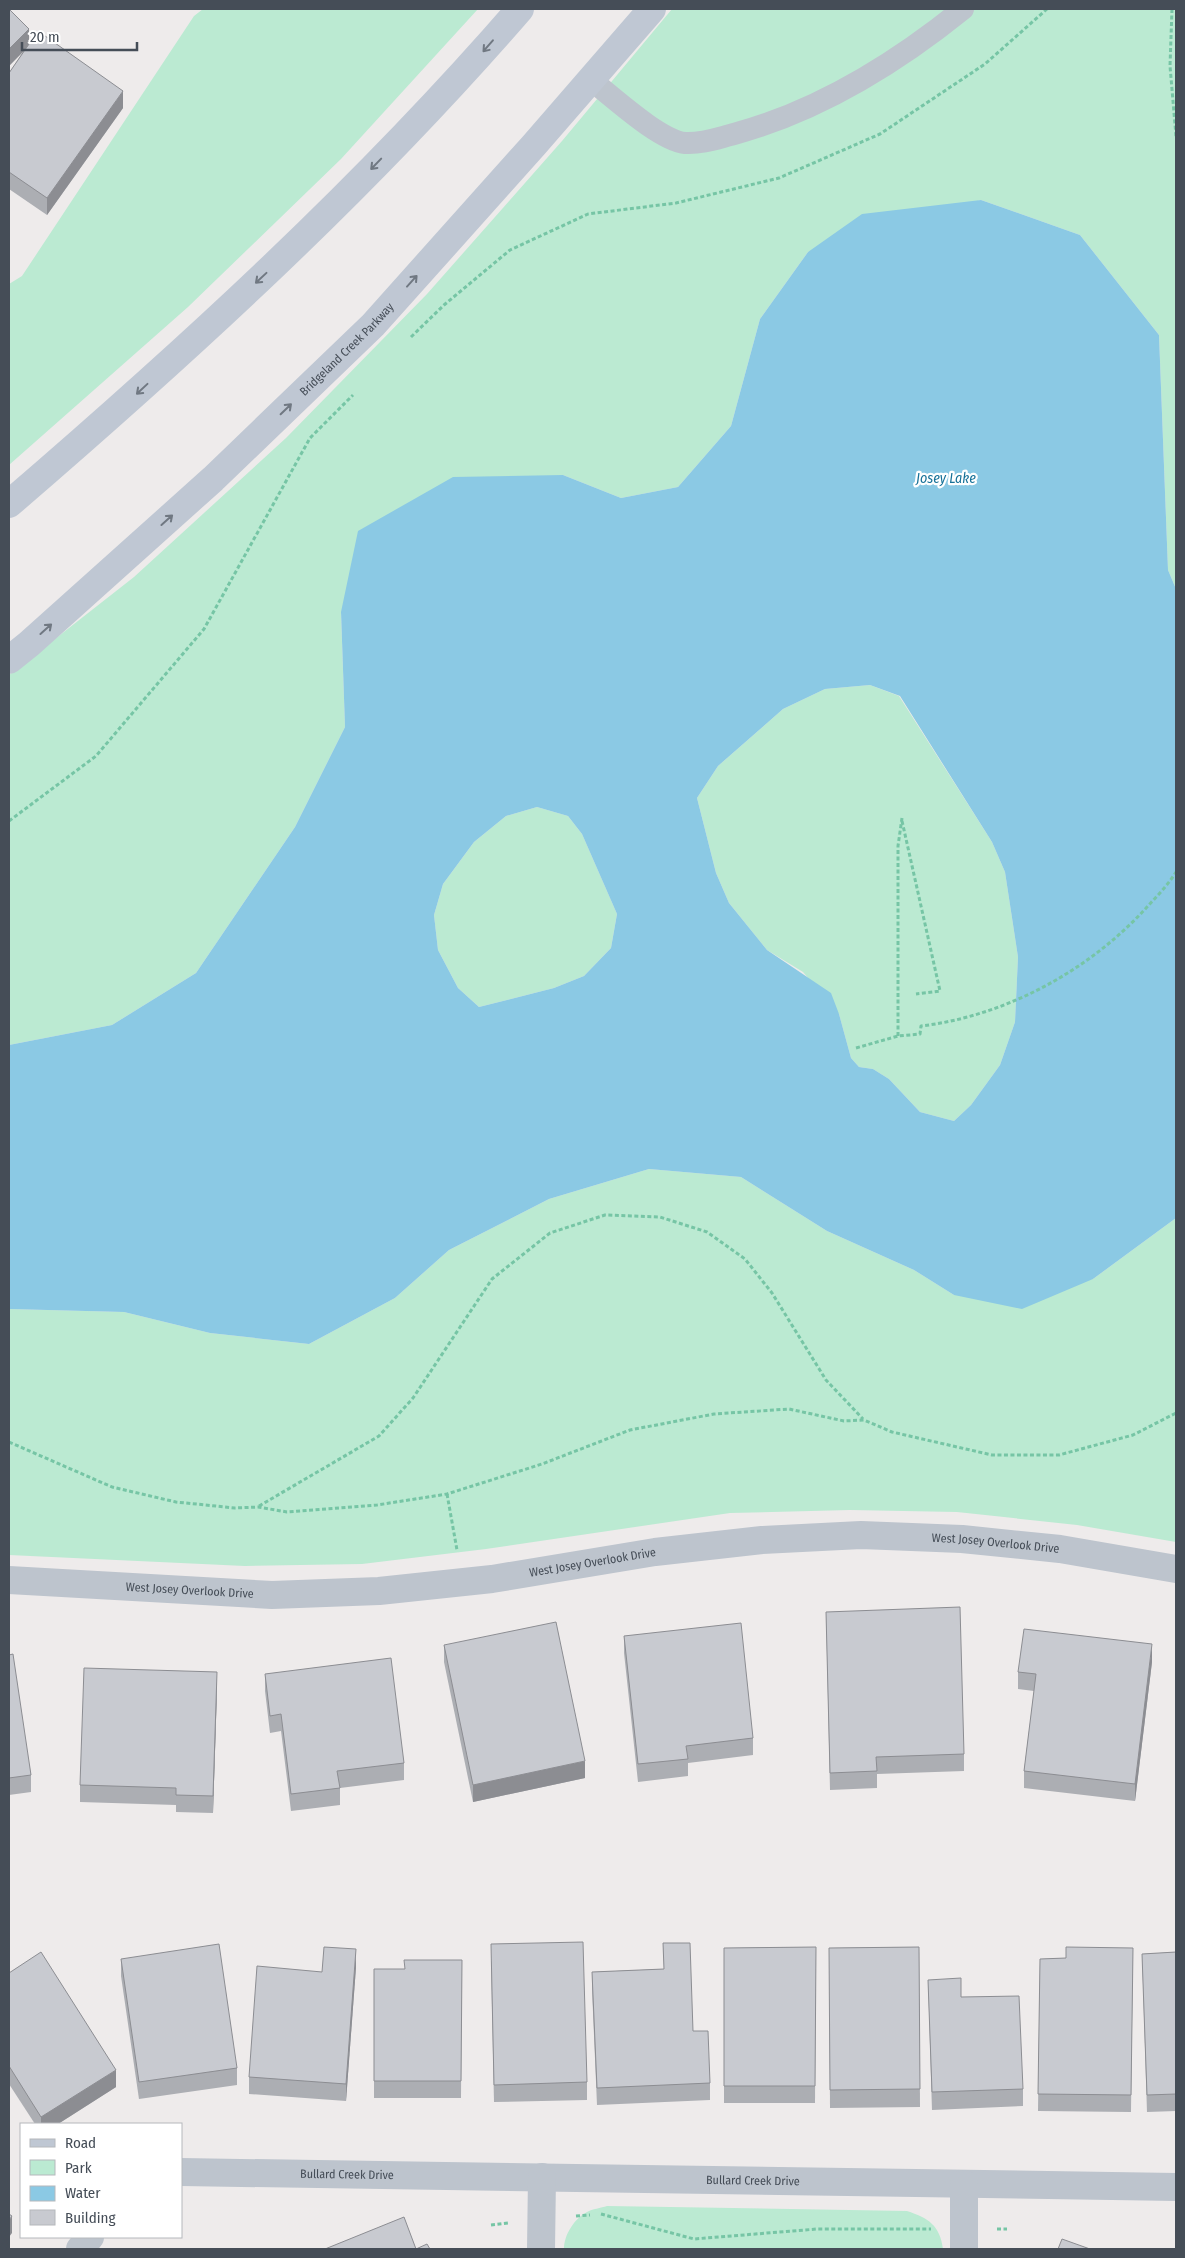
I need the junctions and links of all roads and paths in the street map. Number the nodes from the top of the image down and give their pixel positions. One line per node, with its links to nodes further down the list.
1 (520, 9): 10 (main road, one-way to 10)
2 (652, 9): 6 (main road, Bridgeland Creek Parkway)
3 (963, 9): 6 (lane)
4 (1047, 9): 8 (path)
5 (1172, 9): 7 (path)
6 (591, 80): 11 (main road, Bridgeland Creek Parkway, one-way to 6)
7 (1176, 136)
8 (409, 340)
9 (360, 389): 12 (path)
10 (9, 504)
11 (9, 660)
12 (9, 821)
13 (1176, 872): 15 (path)
14 (916, 994): 15 (path)
15 (898, 1036): 16 (path)
16 (856, 1048)
17 (1176, 1414): 18 (path)
18 (864, 1420): 20 (path); 21 (path)
19 (9, 1442): 21 (path)
20 (447, 1494): 21 (path); 24 (path)
21 (258, 1507)
22 (1176, 1569): 24 (street, West Josey Overlook Drive)
23 (9, 1580): 24 (street, West Josey Overlook Drive)
24 (463, 1582)
25 (182, 2172): 26 (street, Bullard Creek Drive)
26 (542, 2177): 27 (street, Bullard Creek Drive); 29 (street)
27 (964, 2184): 28 (street, Bullard Creek Drive); 33 (street)
28 (1176, 2187)
29 (542, 2220): 30 (path); 33 (path); 35 (street)
30 (490, 2224)
31 (1007, 2230): 33 (path)
32 (89, 2238): 34 (street)
33 (964, 2239)
34 (80, 2249)
35 (542, 2249)

